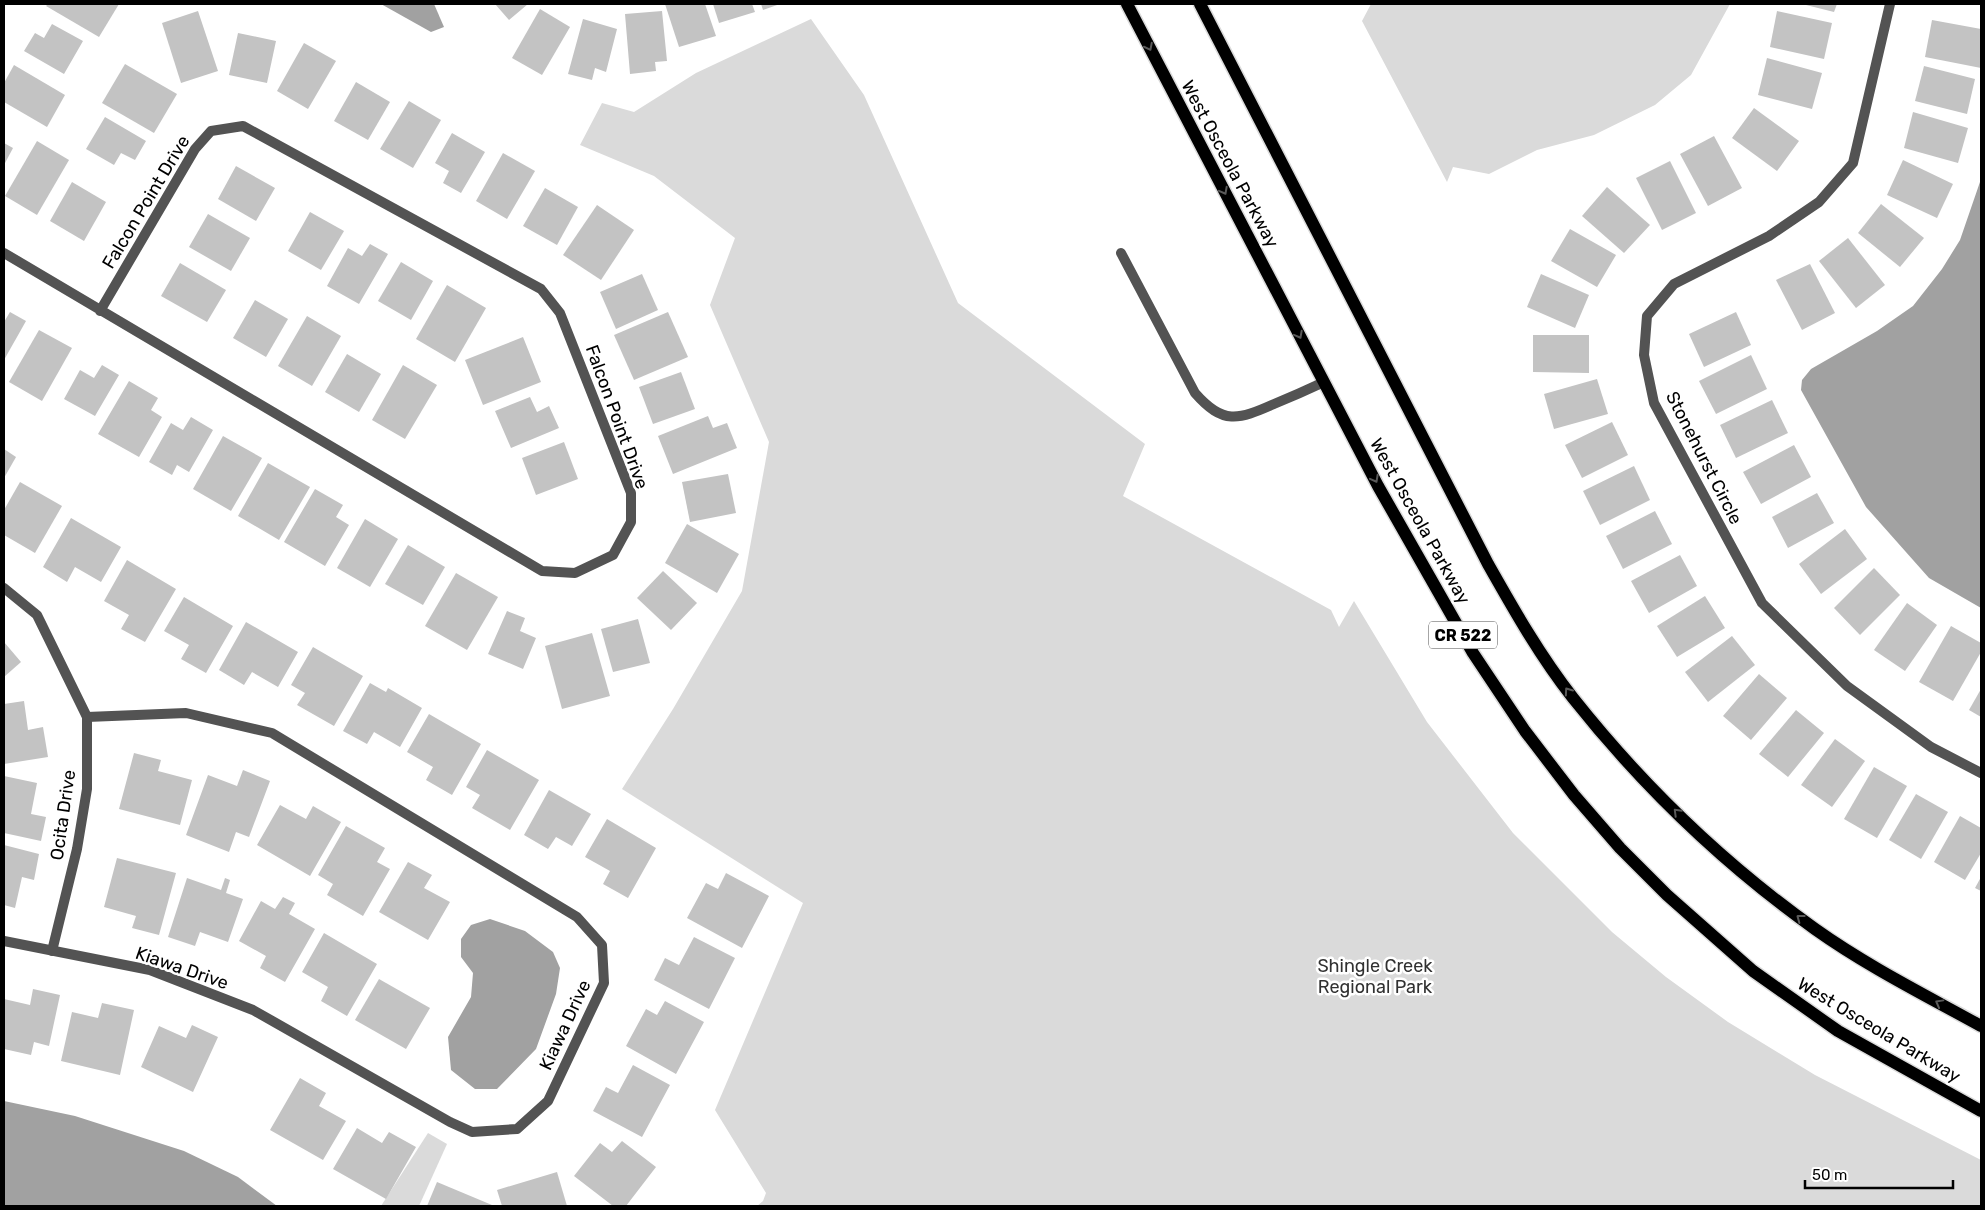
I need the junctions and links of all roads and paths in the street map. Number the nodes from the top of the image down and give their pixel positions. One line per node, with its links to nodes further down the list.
1 (1127, 4): 7 (main road, West Osceola Parkway / CR 522, one-way to 7)
2 (1200, 4): 13 (main road, CR 522, one-way to 2)
3 (1890, 4): 10 (street, Stonehurst Circle)
4 (4, 253): 6 (street, Falcon Point Drive)
5 (1121, 253): 7 (street)
6 (100, 310): 6 (street, Falcon Point Drive)
7 (1324, 382): 14 (main road, West Osceola Parkway / CR 522, one-way to 14)
8 (4, 588): 9 (street, Ocita Drive)
9 (87, 717): 12 (street, Ocita Drive); 12 (street, Kiawa Drive)
10 (1981, 772)
11 (4, 942): 12 (street, Kiawa Drive)
12 (52, 951)
13 (1981, 1026)
14 (1981, 1111)

